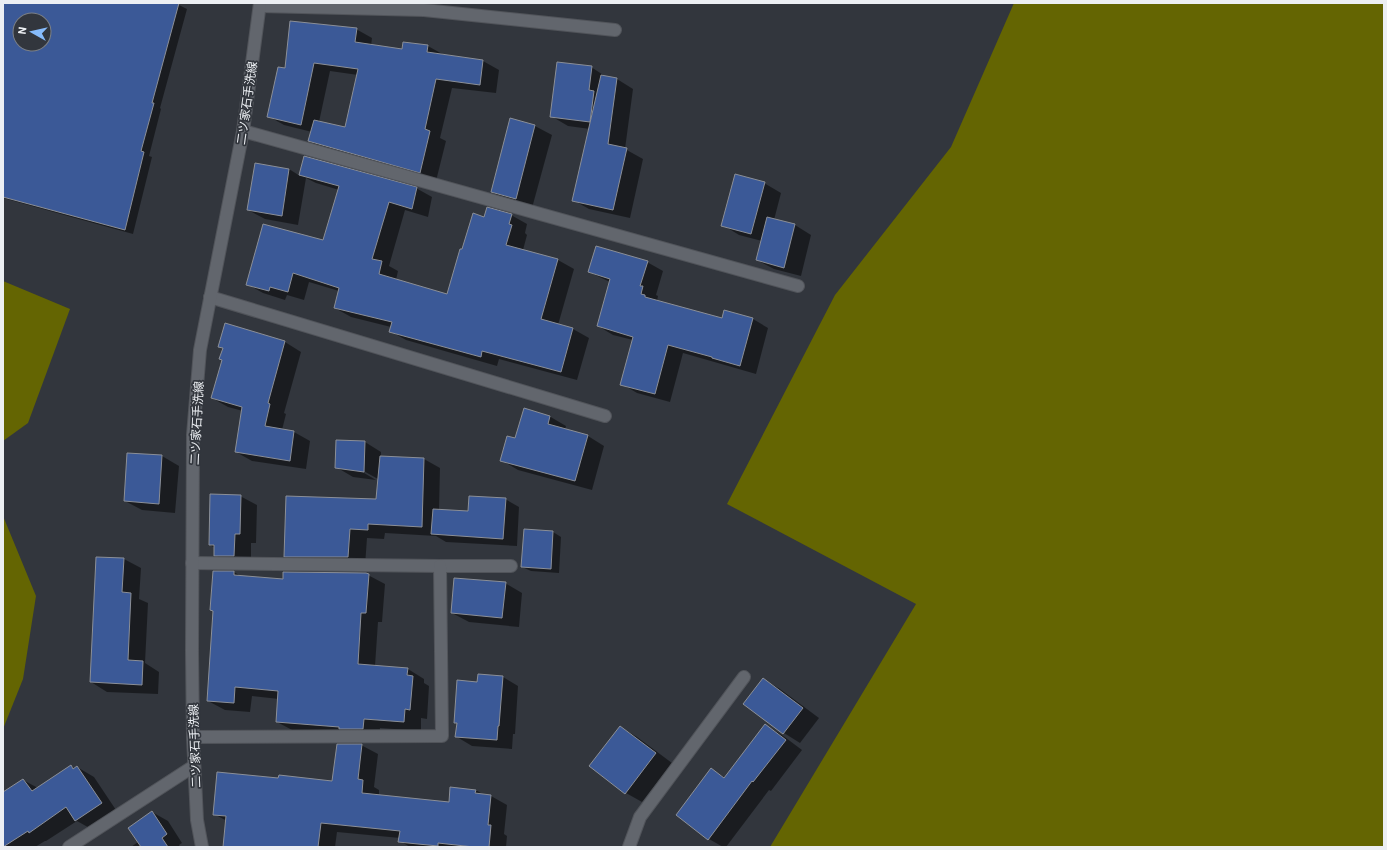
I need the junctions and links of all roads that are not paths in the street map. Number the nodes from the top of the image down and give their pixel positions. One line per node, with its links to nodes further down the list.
1 (260, 4): 2 (street); 3 (street, 二ツ家石手洗線)
2 (615, 30)
3 (243, 131): 4 (street); 5 (street, 二ツ家石手洗線)
4 (798, 286)
5 (210, 297): 6 (street); 7 (street, 二ツ家石手洗線)
6 (605, 416)
7 (192, 563): 8 (street); 11 (street, 二ツ家石手洗線)
8 (440, 566): 9 (street); 11 (street)
9 (511, 566)
10 (744, 677): 15 (street)
11 (193, 737): 12 (street, 二ツ家石手洗線)
12 (194, 766): 13 (street); 14 (street, 二ツ家石手洗線)
13 (69, 847)
14 (202, 847)
15 (629, 847)

